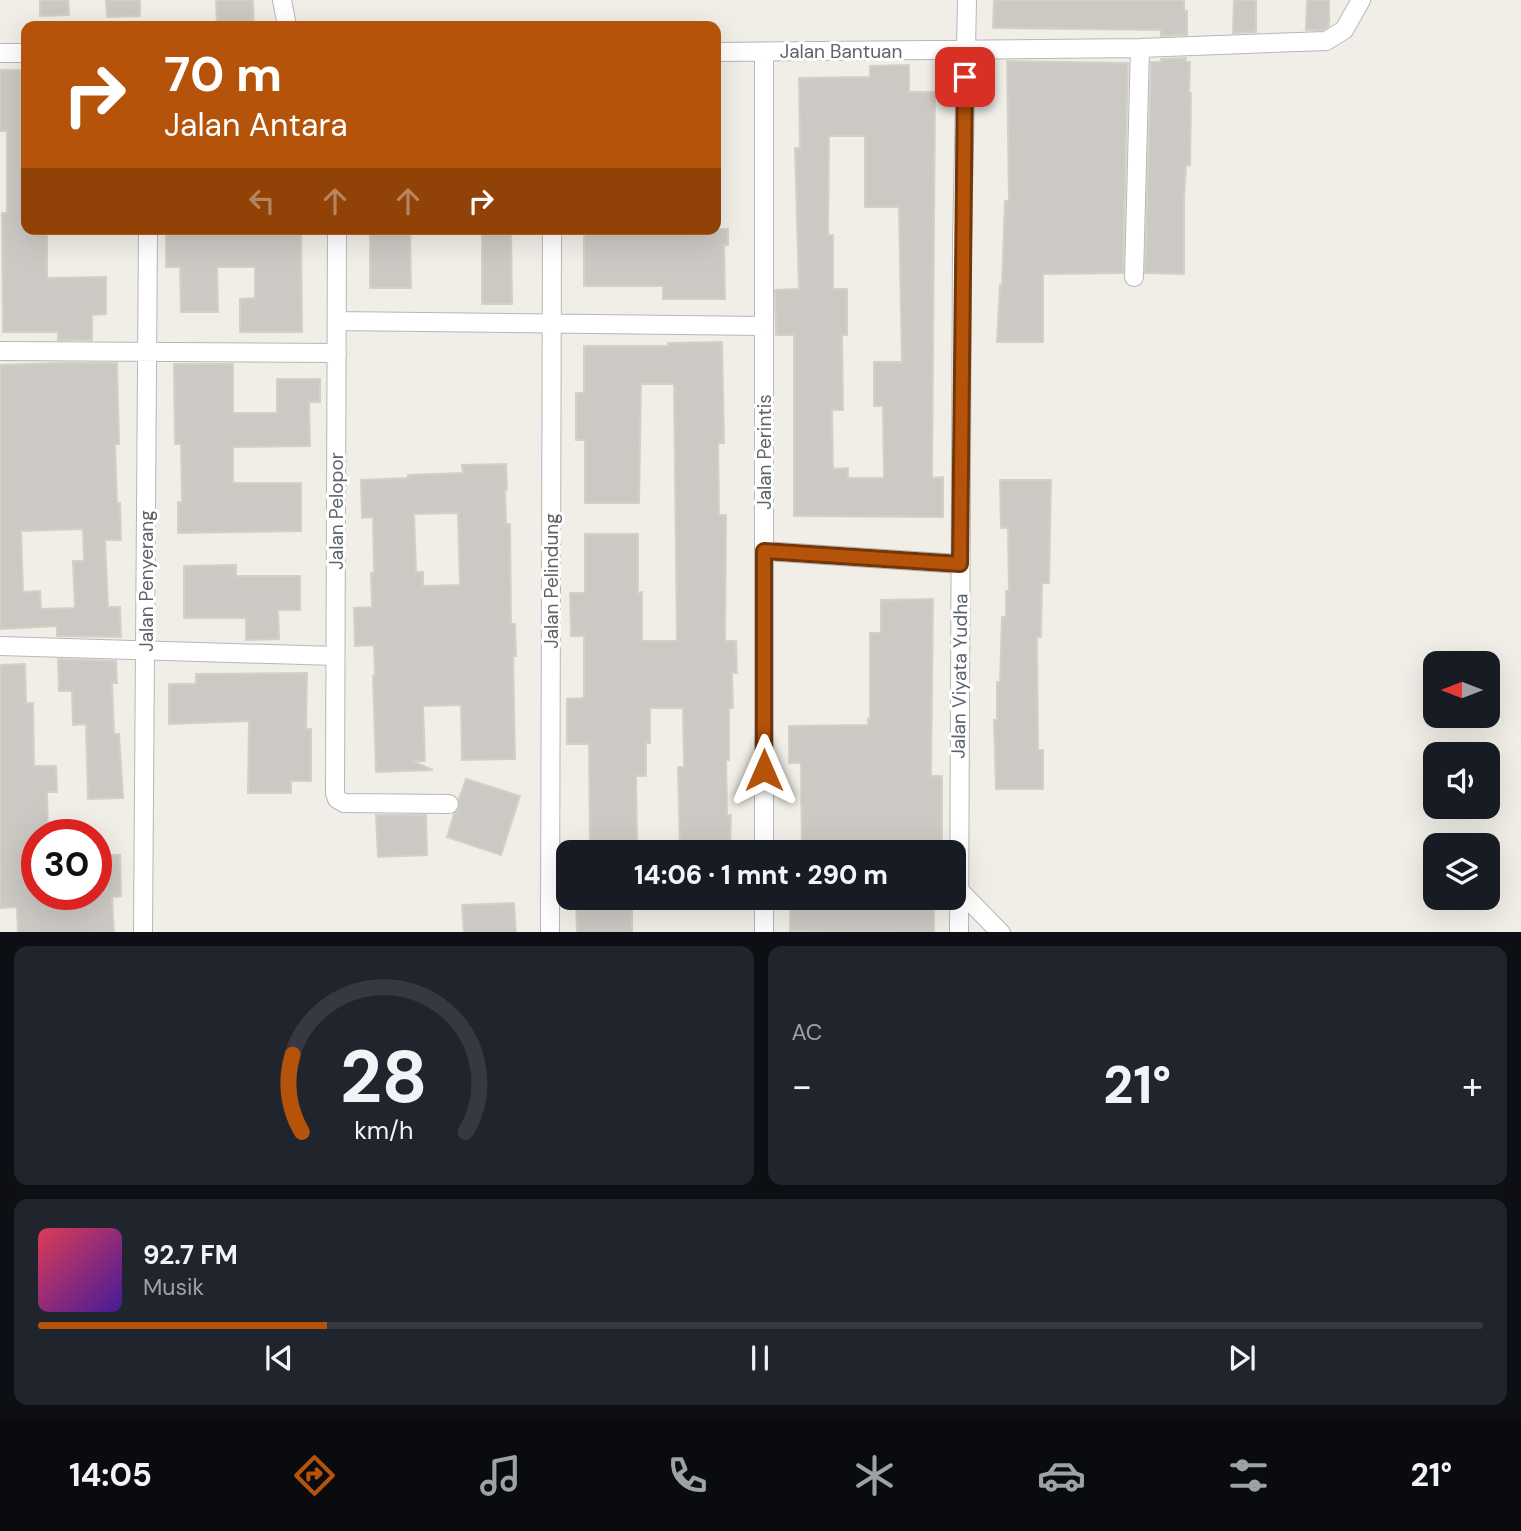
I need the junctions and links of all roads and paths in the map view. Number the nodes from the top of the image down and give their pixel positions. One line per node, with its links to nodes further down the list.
1 (282, 0): 4 (street)
2 (967, 0): 6 (street, Jalan Viyata Yudha)
3 (1361, 0): 5 (street, Jalan Bantuan)
4 (286, 21)
5 (1140, 48): 6 (street, Jalan Bantuan); 14 (street)
6 (965, 50): 8 (street, Jalan Bantuan); 22 (street, Jalan Viyata Yudha)
7 (721, 52): 8 (street, Jalan Bantuan)
8 (764, 52): 17 (street, Jalan Perintis)
9 (0, 53): 10 (street)
10 (21, 53)
11 (148, 235): 19 (street, Jalan Penyerang)
12 (337, 235): 15 (street, Jalan Pelopor)
13 (552, 235): 16 (street, Jalan Pelindung)
14 (1134, 277)
15 (337, 321): 16 (street); 20 (street, Jalan Pelopor)
16 (552, 323): 17 (street); 33 (street, Jalan Pelindung)
17 (764, 326): 21 (street, Jalan Perintis)
18 (0, 351): 19 (street)
19 (147, 351): 20 (street); 24 (street, Jalan Penyerang)
20 (337, 353): 25 (street, Jalan Pelopor)
21 (764, 551): 22 (street); 27 (street, Jalan Perintis)
22 (960, 564): 28 (street, Jalan Viyata Yudha)
23 (0, 646): 24 (street)
24 (145, 650): 25 (street); 32 (street, Jalan Penyerang)
25 (335, 656): 26 (street, Jalan Pelopor)
26 (449, 804)
27 (764, 840)
28 (958, 840)
29 (966, 897): 36 (street)
30 (764, 910): 34 (street)
31 (958, 910): 35 (street, Jalan Viyata Yudha)
32 (143, 932)
33 (550, 932)
34 (764, 932)
35 (959, 932)
36 (1000, 932)

